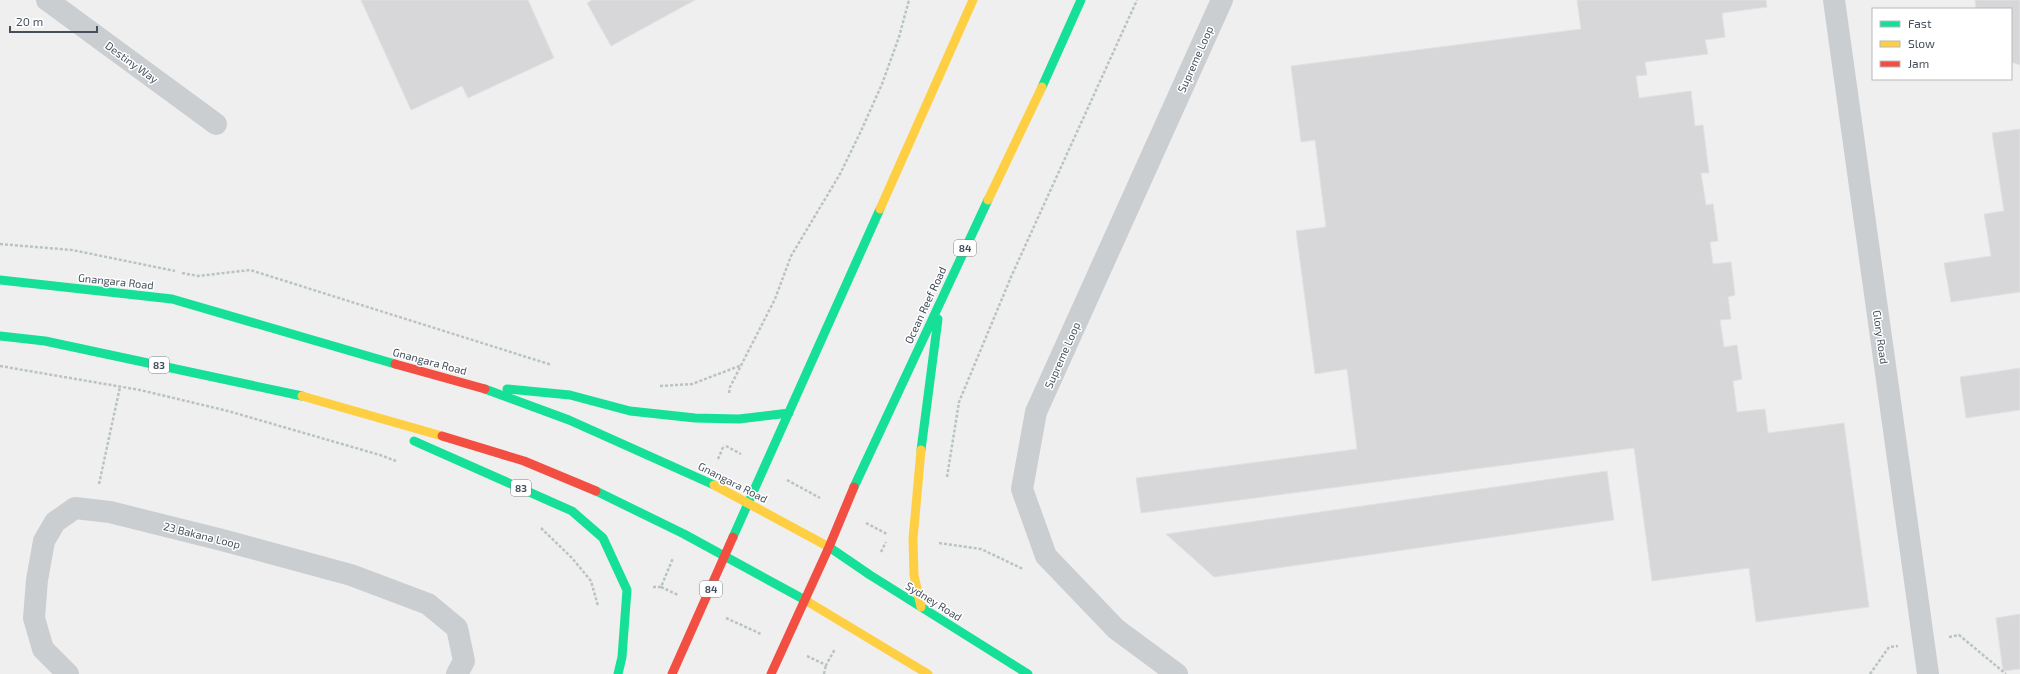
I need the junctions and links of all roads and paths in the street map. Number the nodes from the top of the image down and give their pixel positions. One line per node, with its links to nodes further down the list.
1 (47, 0): 8 (street, Destiny Way)
2 (909, 0): 13 (path)
3 (973, 0): 20 (main road, 84)
4 (1081, 0): 11 (main road, Ocean Reef Road / 84)
5 (1137, 0): 23 (path)
6 (1222, 0): 45 (street, Supreme Loop)
7 (1834, 0): 46 (street, Glory Road)
8 (216, 124)
9 (0, 244): 15 (path)
10 (0, 280): 16 (main road, Gnangara Road)
11 (941, 298): 29 (main road); 30 (main road, Ocean Reef Road / 84)
12 (0, 336): 19 (main road, 83)
13 (742, 365): 17 (path); 21 (path)
14 (0, 366): 18 (path)
15 (556, 367)
16 (476, 386): 21 (main road); 24 (main road, Gnangara Road)
17 (656, 386)
18 (120, 387): 22 (path); 26 (path)
19 (318, 399): 28 (main road, 83); 33 (main road, 83)
20 (789, 413): 21 (main road); 25 (main road, 84)
21 (724, 419): 24 (path)
22 (402, 464)
23 (947, 480)
24 (707, 482): 25 (main road, Gnangara Road)
25 (748, 503): 30 (main road, Gnangara Road); 31 (main road, 84)
26 (94, 510): 37 (street, 23 Bakana Loop); 38 (street, 23 Bakana Loop)
27 (537, 524): 33 (path)
28 (684, 534): 31 (main road, 83); 33 (path)
29 (913, 539): 32 (path); 35 (main road)
30 (829, 547): 34 (main road, Ocean Reef Road); 35 (main road, Sydney Road)
31 (725, 557): 34 (main road); 40 (main road, 84)
32 (1028, 572)
33 (627, 590): 39 (main road, 83)
34 (806, 600): 41 (main road); 43 (main road)
35 (921, 607): 44 (main road, Sydney Road)
36 (826, 665): 42 (path)
37 (68, 674)
38 (457, 674)
39 (618, 674)
40 (672, 674)
41 (770, 674)
42 (824, 674)
43 (928, 674)
44 (1028, 674)
45 (1177, 674)
46 (1928, 674)

